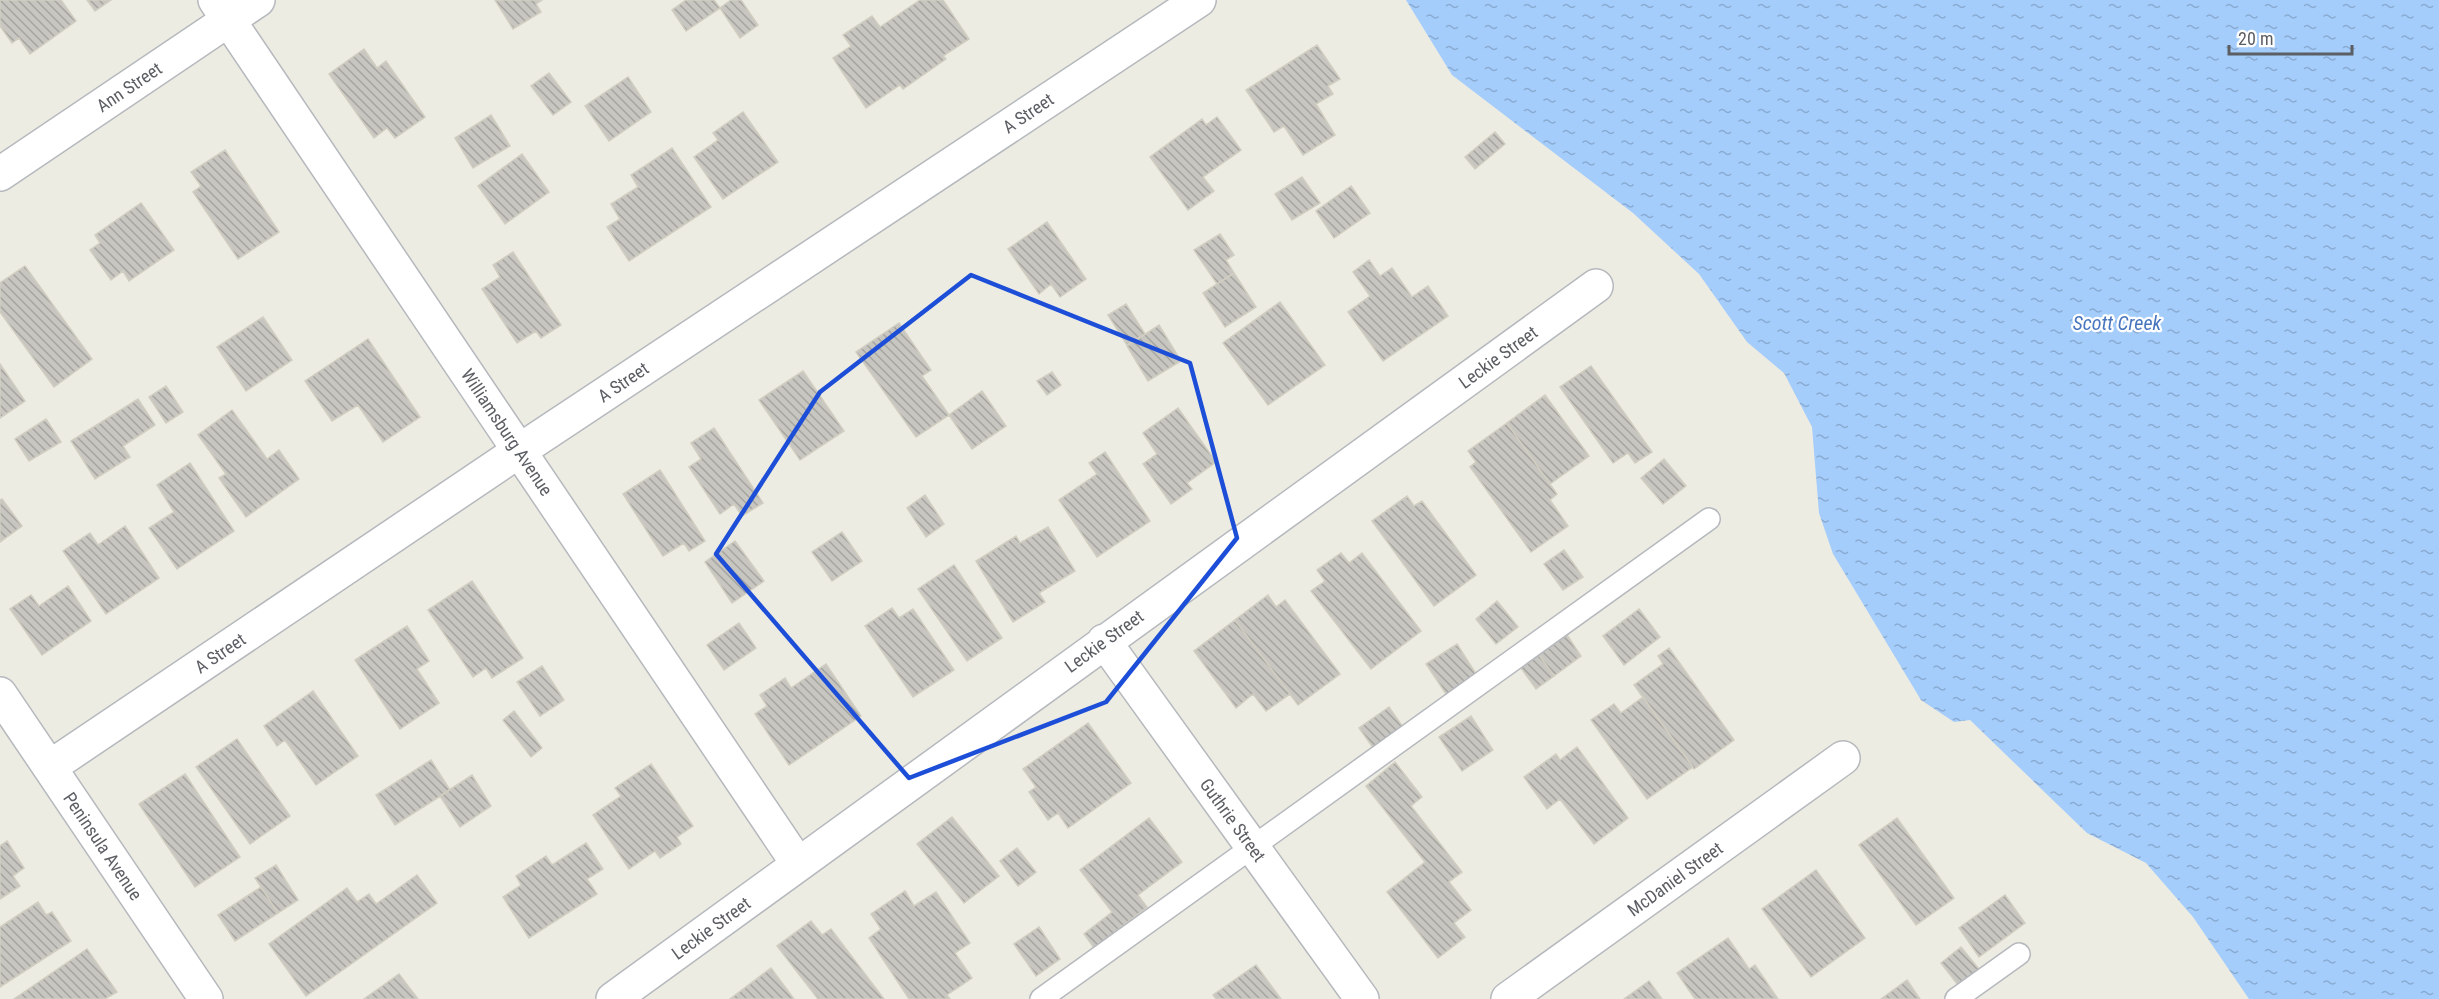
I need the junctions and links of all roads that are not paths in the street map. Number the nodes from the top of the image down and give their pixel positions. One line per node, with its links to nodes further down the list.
1 (258, 0): 3 (street, Ann Street)
2 (1199, 0): 6 (street, A Street)
3 (222, 10): 4 (street, Ann Street); 6 (street, Williamsburg Avenue)
4 (0, 174)
5 (1596, 286): 8 (street, Leckie Street)
6 (519, 451): 11 (street, A Street); 13 (street, Williamsburg Avenue)
7 (1709, 519): 12 (lane)
8 (1104, 641): 12 (street, Guthrie Street); 13 (street, Leckie Street)
9 (0, 693): 11 (street, Peninsula Avenue)
10 (1843, 758): 19 (street, McDaniel Street)
11 (50, 767): 15 (street, Peninsula Avenue)
12 (1252, 847): 17 (lane); 18 (street, Guthrie Street)
13 (798, 864): 16 (street, Leckie Street)
14 (2019, 954): 20 (lane)
15 (206, 999)
16 (613, 999)
17 (1041, 999)
18 (1362, 999)
19 (1508, 999)
20 (1956, 999)

